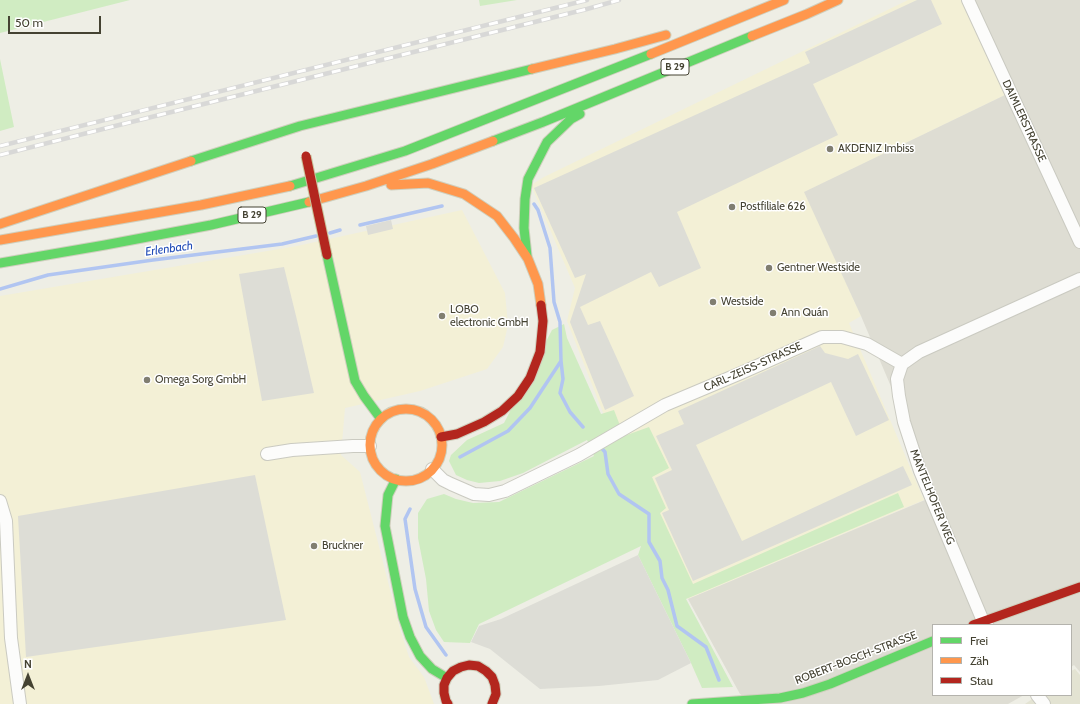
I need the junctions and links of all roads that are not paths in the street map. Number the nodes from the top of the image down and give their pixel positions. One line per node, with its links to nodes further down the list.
1 (784, 0): 4 (main road, B 29)
2 (838, 0): 7 (main road, B 29)
3 (968, 0): 12 (street, DAIMLERSTRASSE)
4 (756, 12): 5 (main road); 11 (main road, B 29)
5 (692, 27)
6 (671, 33): 10 (main road)
7 (624, 88): 9 (main road, B 29); 13 (main road)
8 (305, 152): 17 (main road, bridge)
9 (366, 186): 13 (main road); 14 (main road, B 29)
10 (0, 224)
11 (0, 240)
12 (1080, 242)
13 (528, 259): 18 (main road)
14 (0, 262)
15 (1080, 279): 16 (street)
16 (902, 364): 21 (street, CARL-ZEISS-STRASSE); 25 (street, MANTELHOFER WEG)
17 (381, 419): 18 (main road); 19 (main road)
18 (441, 437): 21 (main road)
19 (370, 446): 20 (street); 22 (main road)
20 (267, 454)
21 (432, 469): 22 (main road)
22 (396, 480): 27 (main road)
23 (0, 502): 29 (street)
24 (1080, 587): 25 (main road)
25 (981, 624)
26 (932, 641): 32 (main road, ROBERT-BOSCH-STRASSE)
27 (447, 678): 30 (main road); 31 (main road)
28 (1038, 696): 33 (street)
29 (20, 704)
30 (448, 704)
31 (495, 704)
32 (692, 704)
33 (1044, 704)

